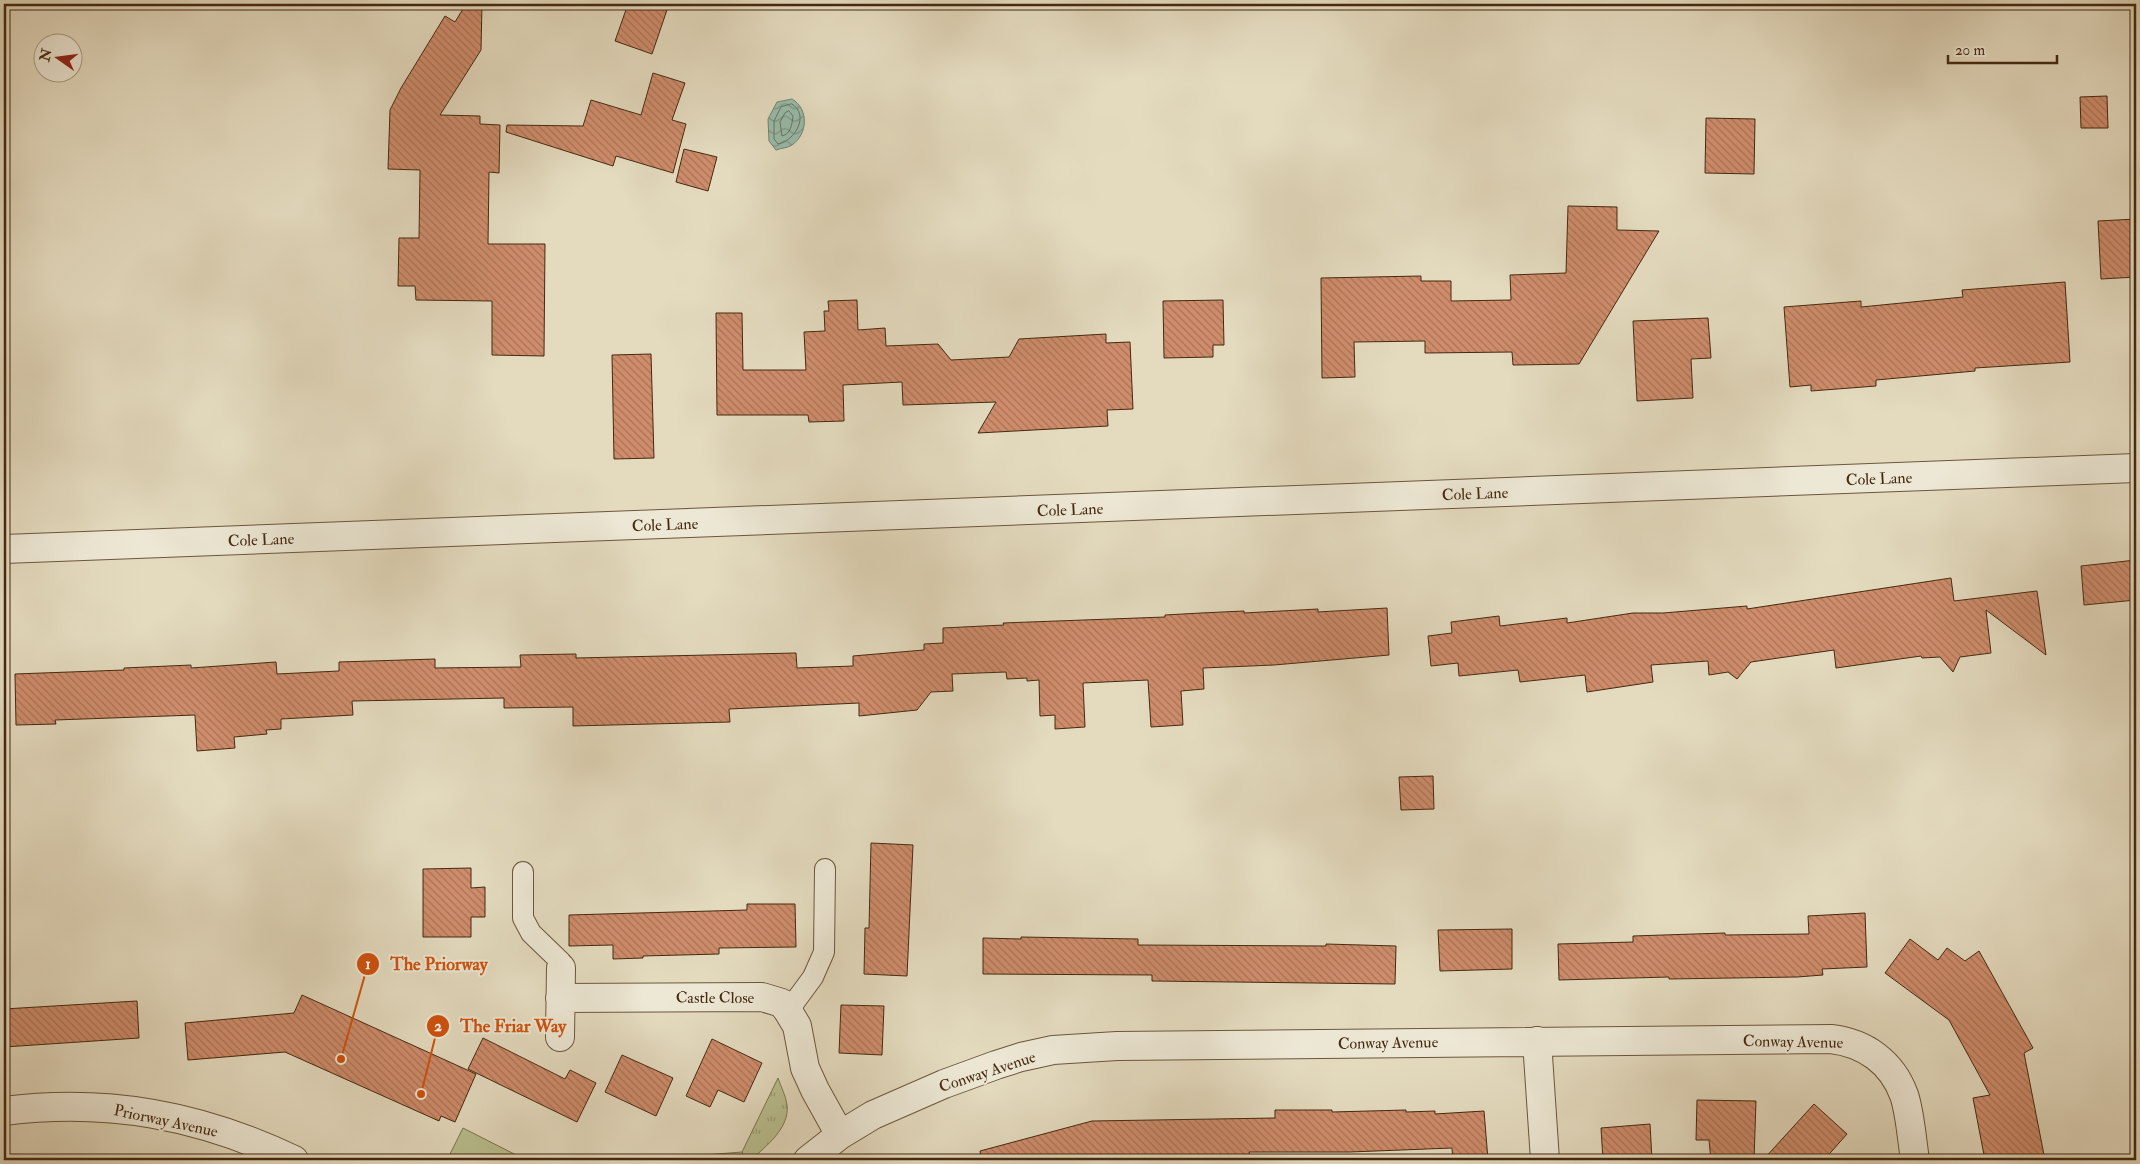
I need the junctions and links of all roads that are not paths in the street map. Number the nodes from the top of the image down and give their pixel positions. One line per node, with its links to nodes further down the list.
1 (2136, 468): 2 (street, Cole Lane)
2 (4, 550)
3 (825, 869): 7 (lane)
4 (523, 872): 5 (lane)
5 (560, 968): 6 (street)
6 (560, 998): 7 (street, Castle Close); 8 (street)
7 (788, 1011): 11 (street)
8 (560, 1037)
9 (1537, 1041): 11 (street, Conway Avenue); 14 (street); 15 (street, Conway Avenue)
10 (4, 1111): 12 (street, Priorway Avenue)
11 (840, 1135): 13 (street, Conway Avenue)
12 (294, 1160)
13 (808, 1160)
14 (1545, 1160)
15 (1915, 1160)

